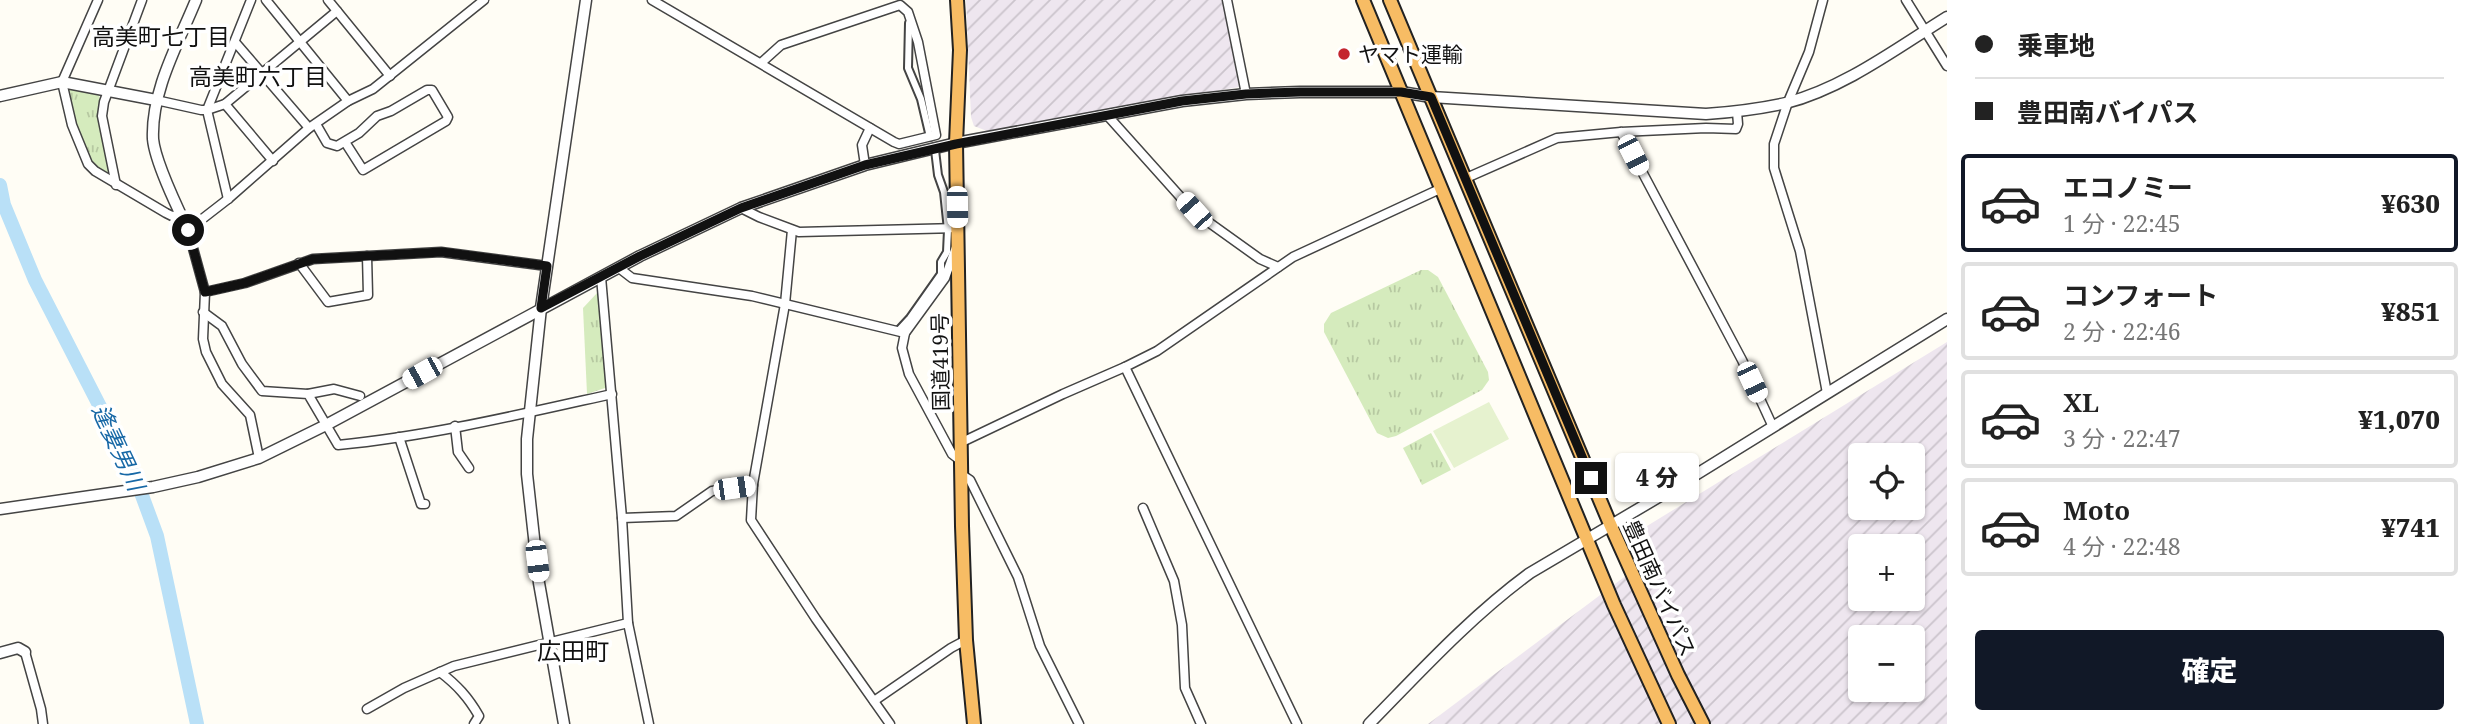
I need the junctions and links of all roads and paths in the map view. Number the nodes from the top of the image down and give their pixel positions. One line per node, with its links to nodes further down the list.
1 (98, 0): 27 (street)
2 (142, 0): 28 (street)
3 (196, 0): 33 (street)
4 (251, 0): 21 (street)
5 (266, 0): 22 (street)
6 (484, 0): 26 (street)
7 (586, 0): 61 (street)
8 (652, 0): 23 (street)
9 (957, 0): 45 (highway, 国道419号)
10 (1227, 0): 30 (street)
11 (1363, 0): 29 (highway)
12 (1390, 0): 32 (highway, 豊田南バイパス)
13 (1823, 0): 35 (street)
14 (1906, 0): 20 (street)
15 (331, 1): 17 (street)
16 (903, 2): 18 (street); 23 (street)
17 (337, 11): 22 (street); 26 (street)
18 (908, 12): 43 (street); 43 (street)
19 (1947, 18): 20 (street)
20 (1925, 31): 24 (street); 35 (street)
21 (236, 41): 25 (street); 37 (street)
22 (300, 41): 25 (street); 34 (street)
23 (761, 63): 41 (street)
24 (1947, 66)
25 (263, 72): 36 (street); 40 (street)
26 (390, 76): 34 (street)
27 (62, 82): 28 (street); 31 (street); 50 (street)
28 (107, 89): 33 (street); 50 (street)
29 (1401, 92): 30 (street); 32 (street); 51 (highway)
30 (1246, 94): 39 (street)
31 (3, 95)
32 (1431, 97): 38 (street); 49 (highway, 豊田南バイパス)
33 (156, 100): 37 (street); 54 (street)
34 (348, 101): 40 (street)
35 (1788, 102): 38 (street); 72 (street)
36 (225, 104): 37 (street); 47 (street)
37 (207, 110): 52 (street)
38 (1737, 112): 42 (street)
39 (1107, 115): 45 (street); 62 (street)
40 (313, 126): 44 (street); 47 (street)
41 (870, 128): 43 (street); 48 (street)
42 (1621, 132): 49 (street); 79 (street)
43 (930, 137)
44 (345, 142): 44 (street)
45 (956, 144): 46 (street); 55 (highway, 国道419号)
46 (935, 150): 48 (street); 55 (street)
47 (273, 162): 52 (street)
48 (865, 165): 53 (street)
49 (1464, 178): 90 (highway, 豊田南バイパス)
50 (116, 185): 54 (street)
51 (1442, 188): 62 (street); 91 (highway)
52 (228, 200): 56 (street)
53 (741, 208): 57 (street); 63 (street)
54 (180, 215): 56 (street)
55 (953, 229): 57 (street); 58 (highway, 国道419号); 70 (street)
56 (188, 230): 65 (street)
57 (792, 230): 66 (street)
58 (958, 245): 70 (street); 81 (highway, 国道419号)
59 (368, 256): 60 (street); 60 (street); 61 (street)
60 (299, 263): 65 (street)
61 (547, 266): 67 (street)
62 (1279, 267): 71 (street)
63 (619, 268): 64 (street); 66 (street)
64 (601, 277): 67 (street); 74 (street)
65 (205, 292): 68 (street)
66 (785, 304): 70 (street); 85 (street)
67 (541, 308): 76 (street); 77 (street)
68 (203, 312): 73 (street); 82 (street)
69 (1947, 319): 72 (street)
70 (902, 332): 83 (street)
71 (1125, 367): 81 (street); 108 (street)
72 (1827, 393): 79 (street)
73 (308, 394): 75 (street); 77 (street)
74 (612, 394): 76 (street); 89 (street)
75 (360, 396)
76 (529, 413): 78 (street); 94 (street)
77 (326, 425): 80 (street); 82 (street)
78 (455, 426): 80 (street); 84 (street)
79 (1773, 427): 90 (street)
80 (399, 436): 86 (street)
81 (960, 443): 83 (highway, 国道419号)
82 (258, 458): 88 (street)
83 (961, 467): 93 (highway, 国道419号); 106 (street)
84 (469, 468)
85 (753, 485): 89 (street); 98 (street)
86 (425, 504)
87 (1143, 508): 107 (street)
88 (0, 509)
89 (622, 518): 92 (street)
90 (1610, 524): 91 (street); 111 (highway, 豊田南バイパス)
91 (1587, 538): 109 (street); 110 (highway)
92 (628, 623): 94 (street); 103 (street)
93 (966, 640): 98 (street); 105 (highway, 国道419号)
94 (551, 642): 97 (street); 102 (street)
95 (25, 652): 96 (street); 100 (street)
96 (0, 653)
97 (440, 672): 99 (street); 101 (street)
98 (874, 701): 104 (street)
99 (367, 709)
100 (43, 724)
101 (474, 724)
102 (564, 724)
103 (649, 724)
104 (890, 724)
105 (974, 724)
106 (1079, 724)
107 (1201, 724)
108 (1297, 724)
109 (1369, 724)
110 (1669, 724)
111 (1703, 724)

